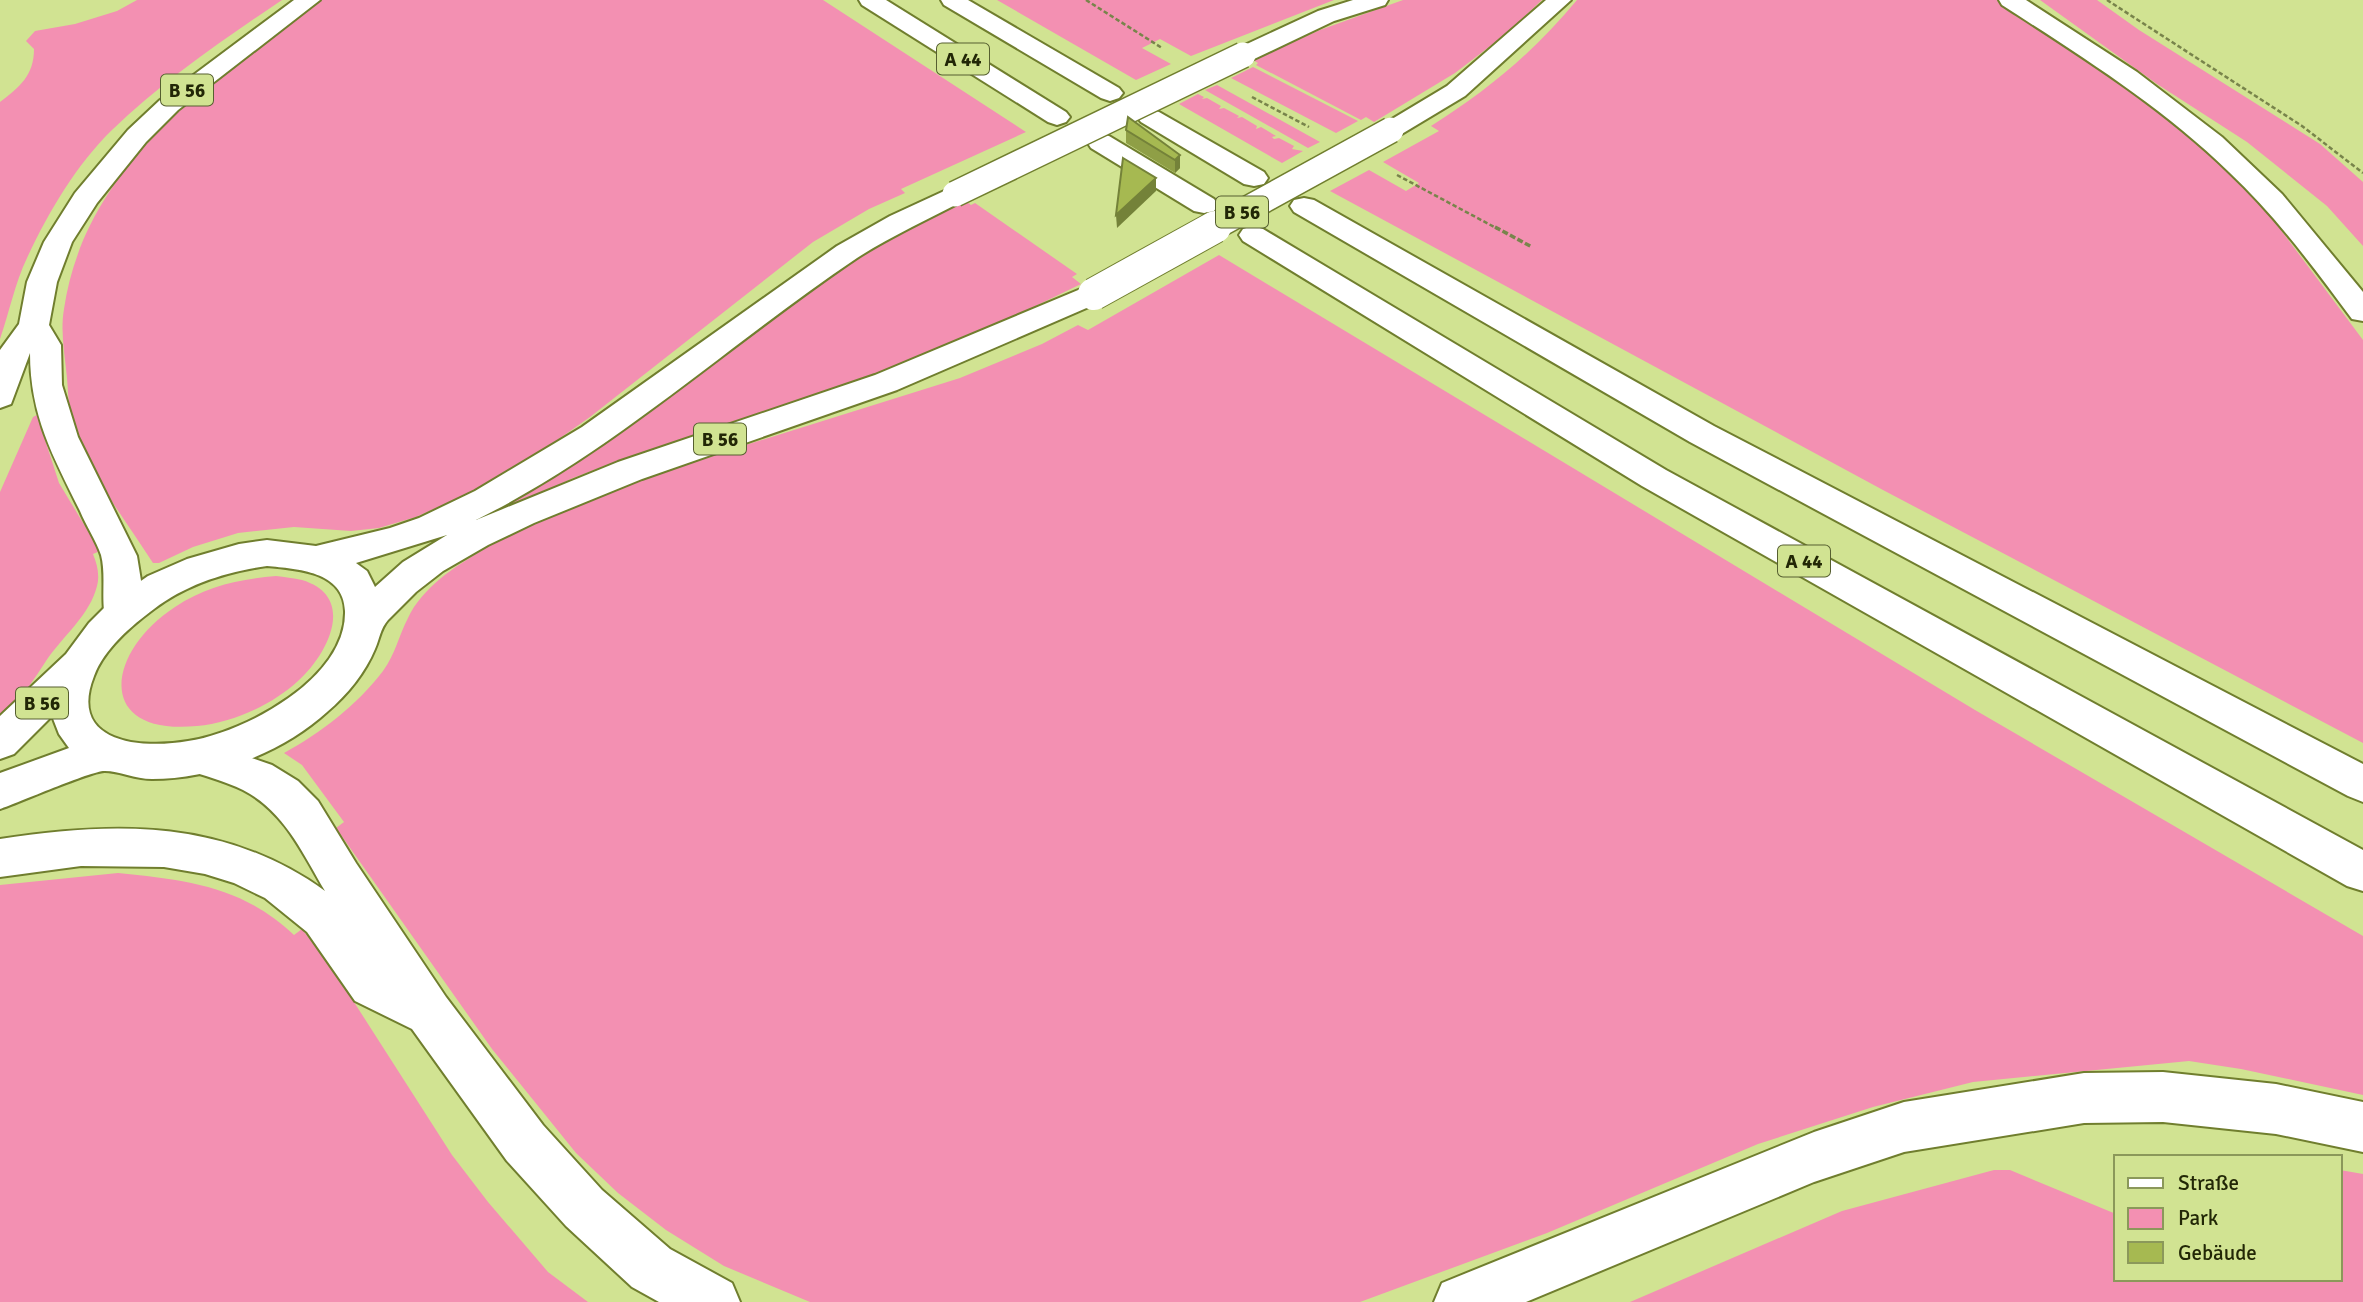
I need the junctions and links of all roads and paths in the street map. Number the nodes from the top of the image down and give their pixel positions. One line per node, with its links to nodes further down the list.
1 (309, 0): 24 (main road, B 56)
2 (870, 0): 12 (main road, A 44)
3 (952, 0): 10 (main road, A 44)
4 (1086, 0): 9 (path)
5 (1377, 0): 26 (main road, B 56, bridge)
6 (1560, 0): 28 (main road, B 56, bridge)
7 (2010, 0): 23 (main road)
8 (2107, 0): 16 (path)
9 (1152, 43)
10 (1110, 93)
11 (1247, 94): 14 (path)
12 (1057, 117)
13 (1150, 117): 17 (main road)
14 (1317, 131)
15 (1100, 142): 19 (main road)
16 (2363, 173)
17 (1254, 178)
18 (1415, 185): 22 (path)
19 (1204, 205)
20 (1304, 206): 33 (main road)
21 (1253, 235): 36 (main road, A 44)
22 (1532, 247)
23 (2363, 312)
24 (34, 325): 25 (main road, B 56); 27 (main road)
25 (0, 397)
26 (320, 558): 27 (main road, B 56); 28 (main road, B 56)
27 (121, 614): 29 (main road, B 56)
28 (366, 620): 32 (main road, B 56)
29 (81, 662): 30 (main road, B 56); 31 (main road, B 56)
30 (0, 742)
31 (104, 753): 32 (main road, B 56); 34 (main road)
32 (200, 757): 37 (main road)
33 (2363, 784)
34 (0, 791)
35 (0, 858): 37 (main road)
36 (2363, 872)
37 (429, 1013): 39 (main road)
38 (2363, 1127): 40 (main road)
39 (713, 1302)
40 (1461, 1302)

